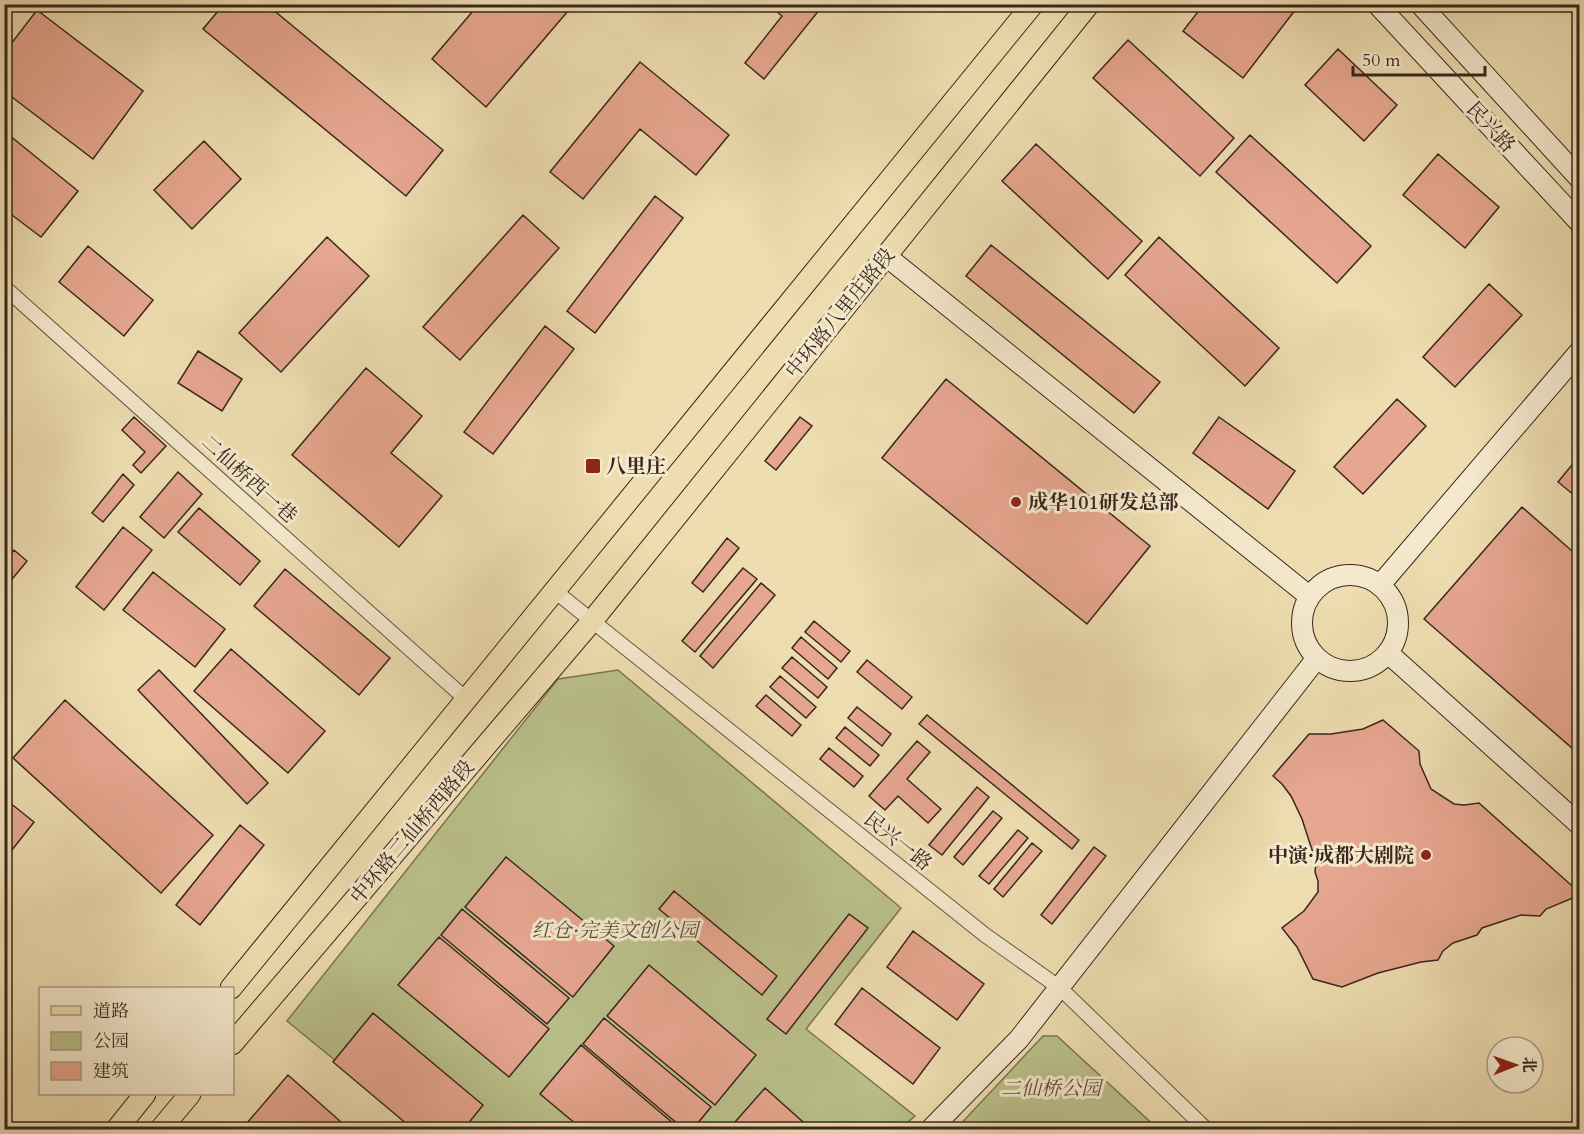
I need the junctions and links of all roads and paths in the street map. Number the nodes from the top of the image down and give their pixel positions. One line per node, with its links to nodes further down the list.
1 (1033, 4): 11 (main road)
2 (1089, 4): 7 (main road, 中环路八里庄路段)
3 (1377, 4): 6 (street, 民兴路)
4 (1420, 4): 5 (street, 民兴路)
5 (1580, 179)
6 (1580, 223)
7 (886, 256): 12 (street); 13 (main road, 中环路八里庄路段)
8 (4, 287): 16 (street, 二仙桥西一巷)
9 (1580, 351): 10 (street)
10 (1380, 585): 12 (street); 14 (street)
11 (556, 592): 13 (street, 民兴一路); 16 (main road, 中环路二仙桥西路段)
12 (1309, 596): 15 (street)
13 (592, 621): 19 (street, 民兴一路); 20 (main road, 中环路二仙桥西路段)
14 (1388, 653): 15 (street); 17 (street)
15 (1317, 658): 19 (street)
16 (467, 700): 18 (main road, 中环路二仙桥西路段)
17 (1580, 825)
18 (232, 987)
19 (1060, 988): 25 (street); 26 (street, 民兴一路)
20 (234, 1042)
21 (144, 1095): 23 (main road)
22 (189, 1095): 24 (main road)
23 (116, 1130)
24 (160, 1130)
25 (930, 1130)
26 (1207, 1130)

